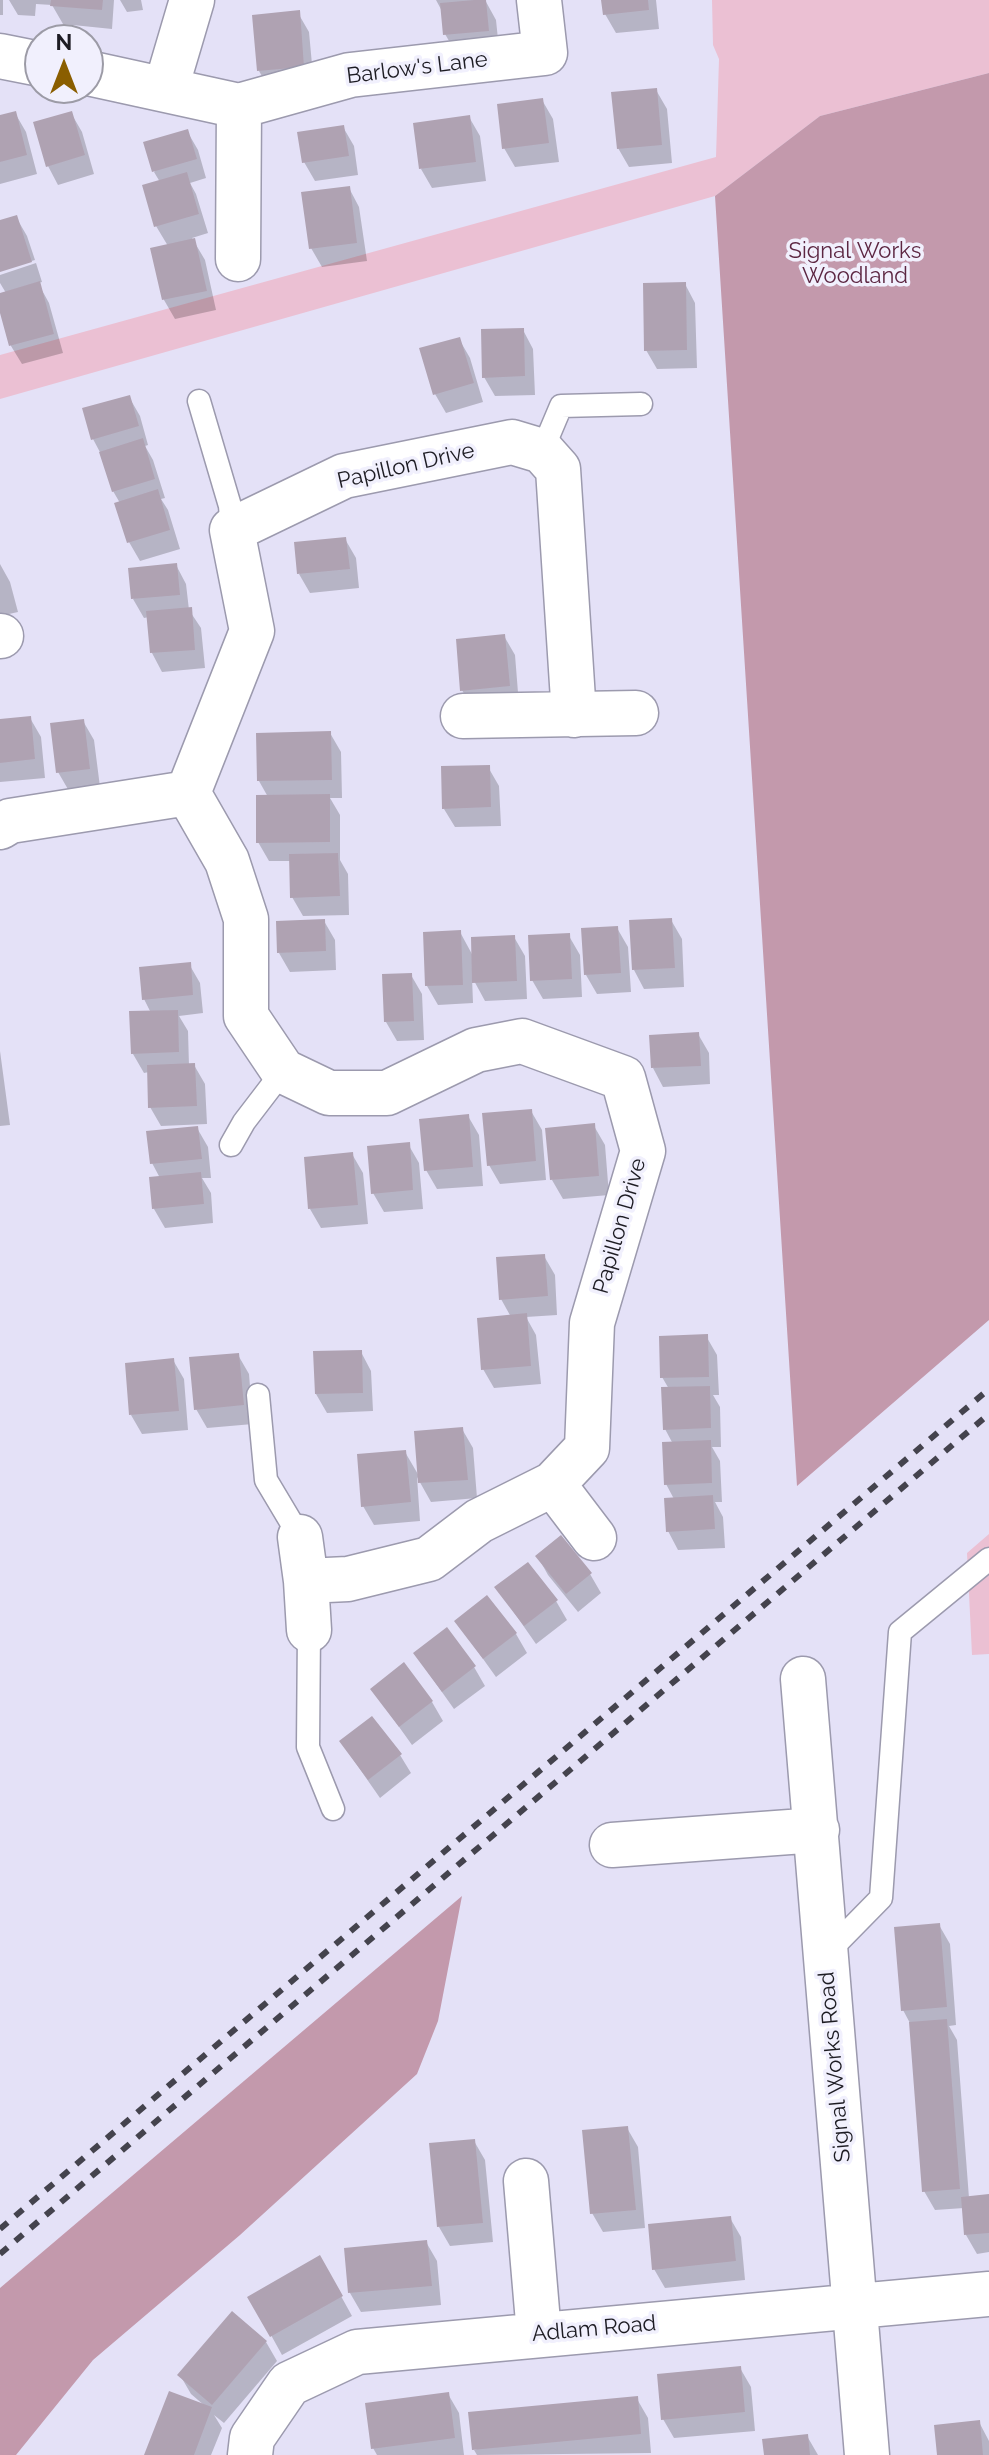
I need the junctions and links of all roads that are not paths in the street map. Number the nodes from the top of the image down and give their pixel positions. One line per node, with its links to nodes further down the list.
1 (192, 0): 6 (street)
2 (539, 0): 7 (street, Barlow's Lane)
3 (0, 56): 4 (street)
4 (24, 61)
5 (104, 76): 6 (street, Barlow's Lane)
6 (166, 88): 7 (street, Barlow's Lane)
7 (239, 106): 8 (street)
8 (238, 259)
9 (199, 401): 12 (lane)
10 (641, 404): 11 (lane)
11 (542, 451): 12 (street, Papillon Drive); 14 (street)
12 (232, 530): 16 (street)
13 (636, 713): 14 (street)
14 (574, 715): 15 (street)
15 (463, 716)
16 (188, 793): 17 (street); 18 (street)
17 (0, 827)
18 (283, 1071): 19 (lane); 21 (street, Papillon Drive)
19 (231, 1145)
20 (258, 1395): 22 (lane)
21 (553, 1484): 23 (street); 25 (street, Papillon Drive)
22 (300, 1537): 25 (street)
23 (594, 1538)
24 (989, 1559): 31 (lane)
25 (306, 1581): 26 (street)
26 (309, 1630): 28 (lane)
27 (803, 1679): 29 (street, Signal Works Road)
28 (333, 1809)
29 (817, 1830): 30 (street); 31 (street, Signal Works Road)
30 (612, 1845)
31 (826, 1954): 34 (street, Signal Works Road)
32 (526, 2181): 35 (street)
33 (989, 2294): 34 (street, Adlam Road)
34 (854, 2308): 35 (street, Adlam Road); 37 (street, Signal Works Road)
35 (539, 2334): 36 (street, Adlam Road)
36 (250, 2455)
37 (867, 2455)

